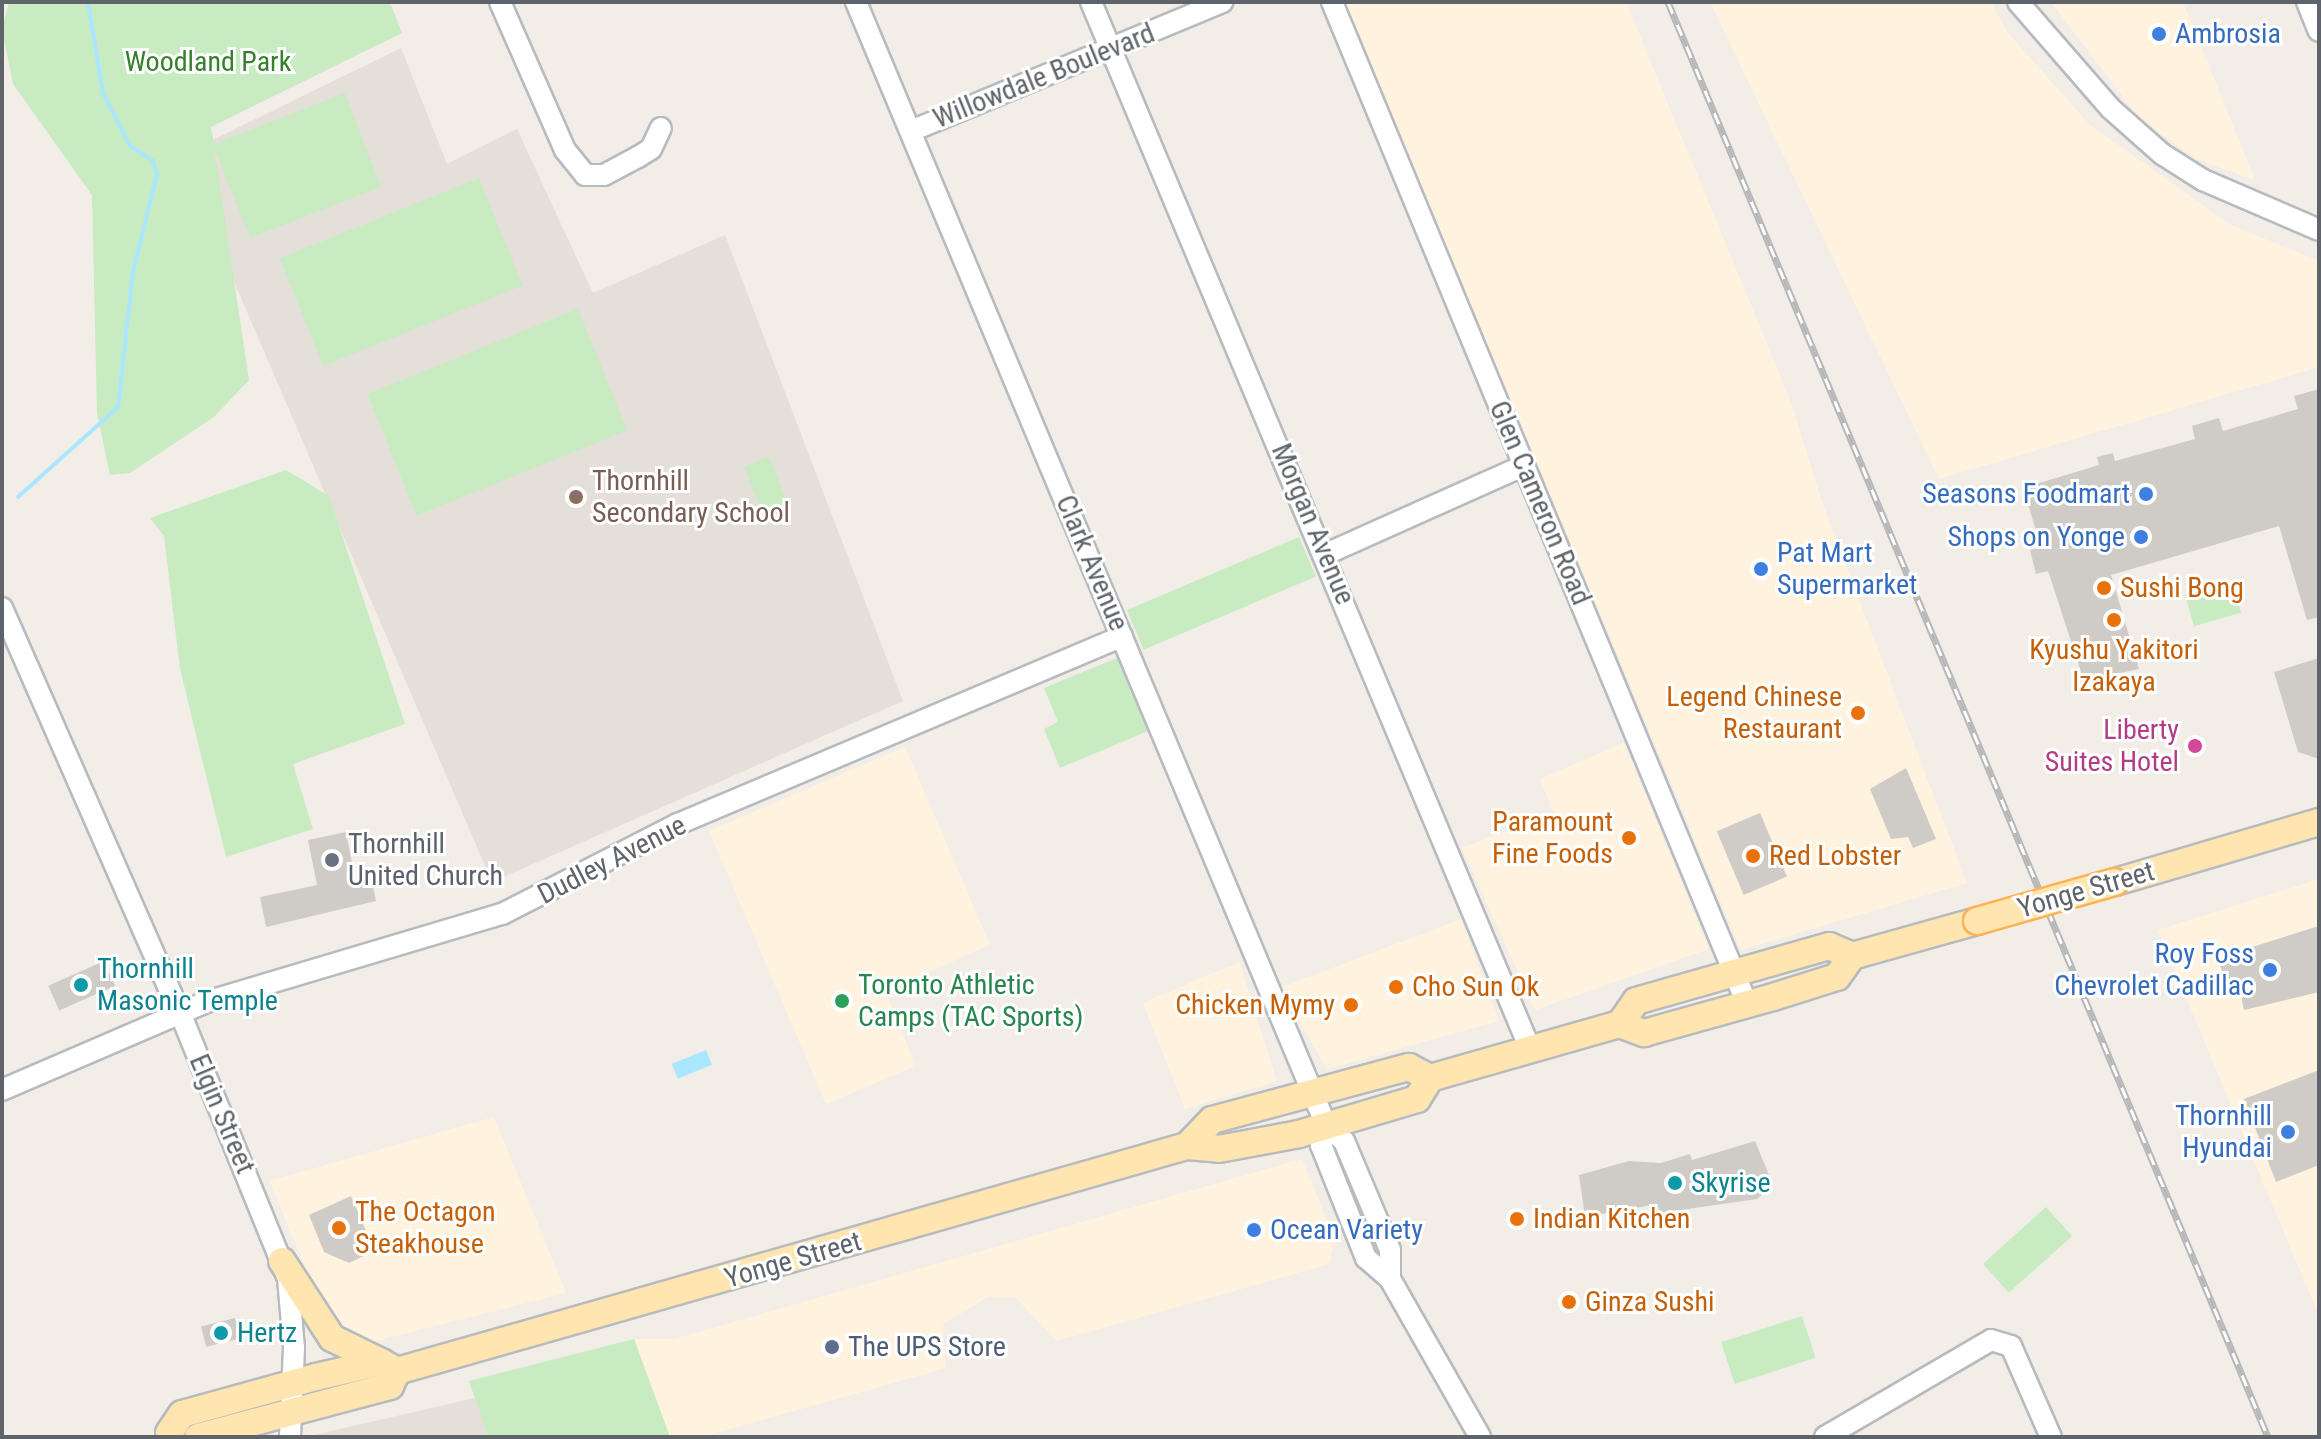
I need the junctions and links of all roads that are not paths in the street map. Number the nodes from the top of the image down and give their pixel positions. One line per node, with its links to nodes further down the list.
1 (500, 2): 10 (street)
2 (856, 2): 11 (street, Clark Avenue)
3 (1091, 2): 9 (street, Morgan Avenue)
4 (1222, 2): 9 (street, Willowdale Boulevard)
5 (1332, 2): 13 (street, Glen Cameron Road)
6 (2018, 2): 12 (street)
7 (2307, 2): 8 (street)
8 (2319, 31)
9 (1112, 50): 11 (street, Willowdale Boulevard); 14 (street, Morgan Avenue)
10 (661, 128)
11 (911, 131): 16 (street, Clark Avenue)
12 (2319, 230)
13 (1523, 466): 14 (street); 19 (street, Glen Cameron Road)
14 (1326, 554): 23 (street, Morgan Avenue)
15 (2, 608): 21 (street, Elgin Street)
16 (1122, 636): 21 (street, Dudley Avenue); 26 (street, Clark Avenue)
17 (2319, 822): 18 (main road, Yonge Street, bridge)
18 (1852, 956): 19 (main road, Yonge Street); 20 (main road, Yonge Street)
19 (1735, 972): 20 (street, Glen Cameron Road); 22 (main road, Yonge Street)
20 (1747, 1004): 22 (main road, Yonge Street)
21 (181, 1015): 25 (street, Dudley Avenue); 29 (street, Elgin Street)
22 (1620, 1024): 23 (main road, Yonge Street)
23 (1530, 1049): 24 (main road, Yonge Street)
24 (1430, 1078): 26 (main road, Yonge Street); 27 (main road, Yonge Street)
25 (2, 1090)
26 (1314, 1094): 27 (street, Clark Avenue); 28 (main road, Yonge Street)
27 (1326, 1125): 28 (main road, Yonge Street); 36 (street, Clark Avenue)
28 (1187, 1146): 30 (main road, Yonge Street)
29 (282, 1261): 30 (main road); 31 (street, Elgin Street)
30 (389, 1366): 31 (main road, Yonge Street); 32 (main road, Yonge Street)
31 (291, 1384): 32 (street, Elgin Street); 34 (main road, Yonge Street)
32 (290, 1425): 33 (main road, Yonge Street)
33 (235, 1434): 35 (main road, Yonge Street)
34 (168, 1436)
35 (198, 1437)
36 (1480, 1437)
37 (1825, 1437): 38 (street)
38 (2051, 1437)

